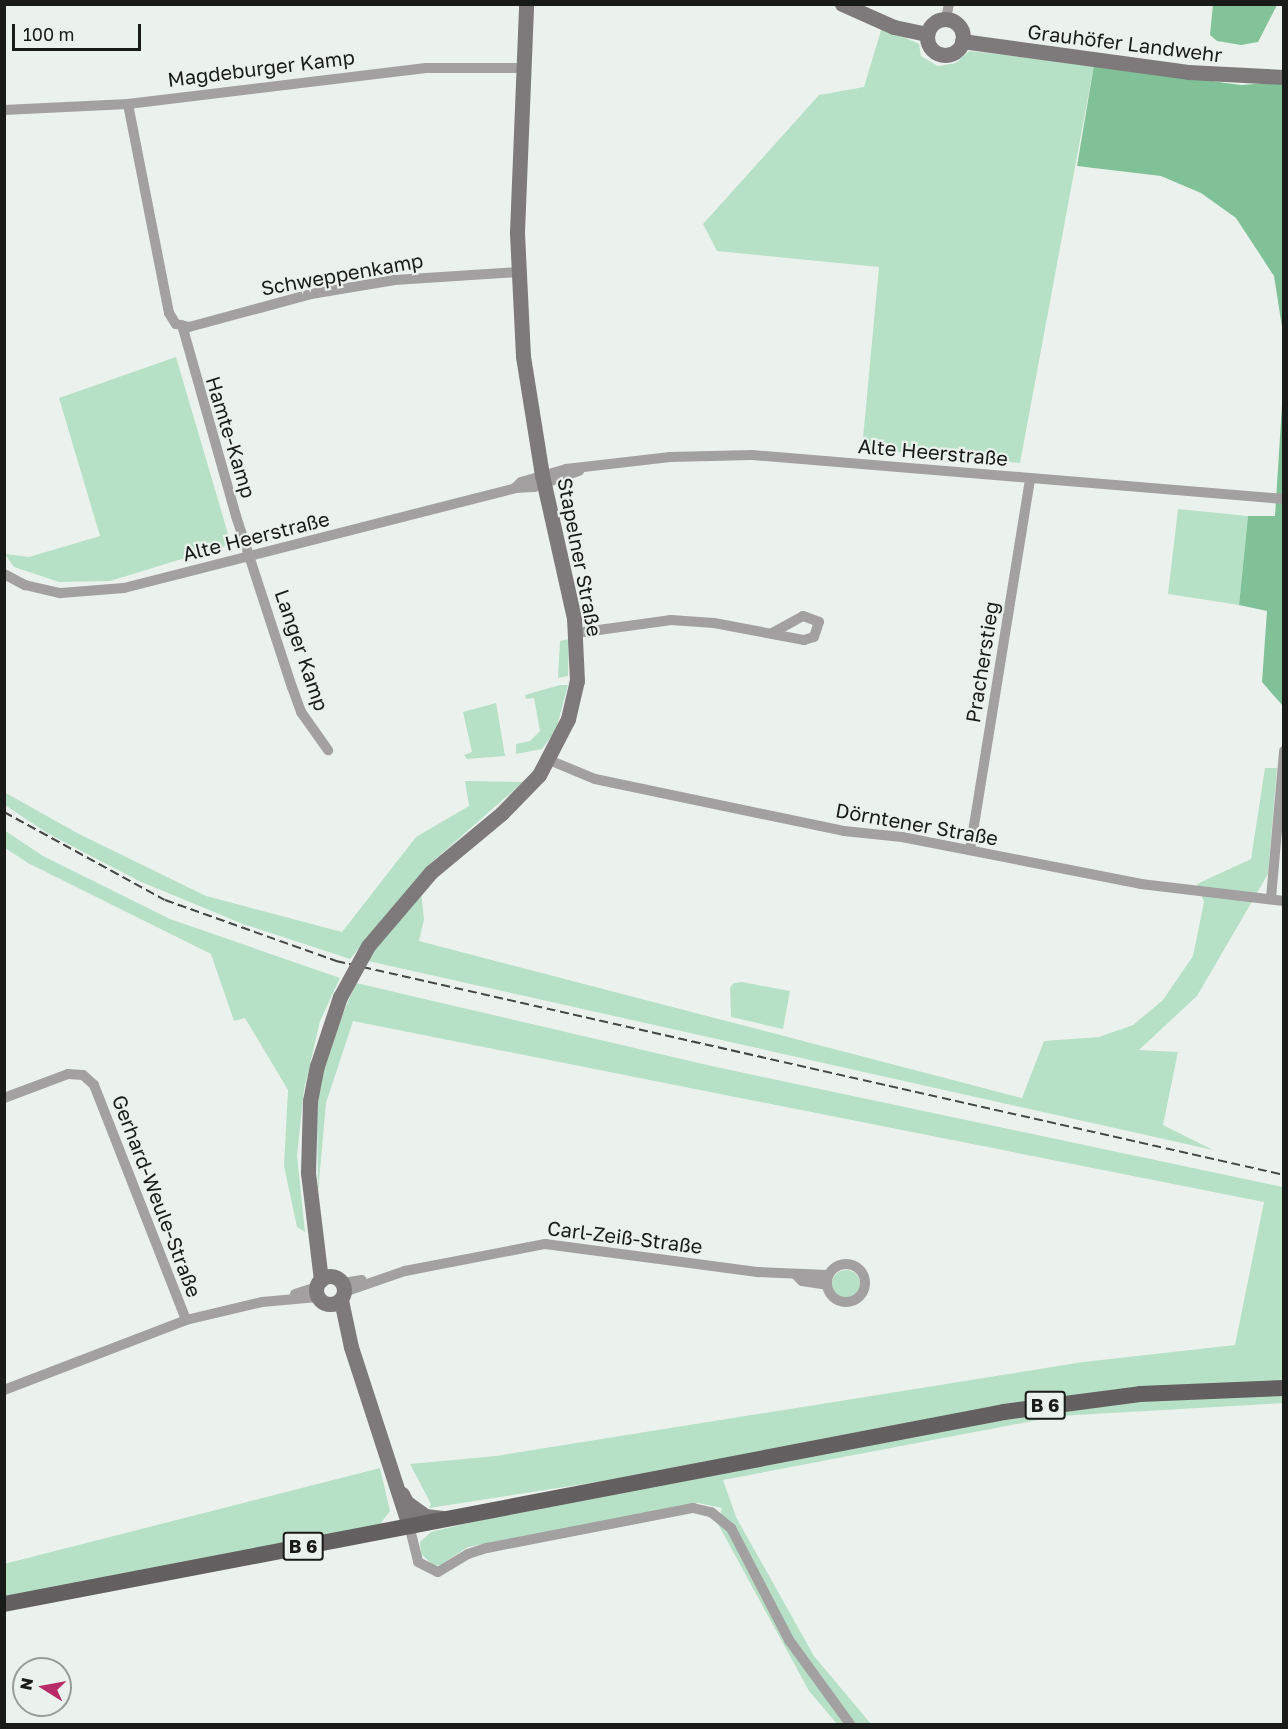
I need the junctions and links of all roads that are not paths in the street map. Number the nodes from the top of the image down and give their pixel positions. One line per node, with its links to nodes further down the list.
1 (526, 4): 6 (street, Stapelner Straße)
2 (842, 4): 4 (street)
3 (948, 12): 4 (street); 5 (street)
4 (927, 34): 5 (street)
5 (962, 41): 7 (street, Grauhöfer Landwehr)
6 (523, 68): 8 (street, Magdeburger Kamp); 10 (street, Stapelner Straße)
7 (1284, 77)
8 (128, 104): 9 (street, Magdeburger Kamp); 11 (street, Hamte-Kamp)
9 (4, 110)
10 (518, 272): 11 (street, Schweppenkamp); 13 (street, Stapelner Straße)
11 (179, 325): 15 (street, Hamte-Kamp)
12 (1030, 479): 13 (street, Alte Heerstraße); 14 (street, Alte Heerstraße); 22 (street, Pracherstieg)
13 (543, 480): 15 (street, Alte Heerstraße); 17 (street, Stapelner Straße)
14 (1284, 499)
15 (252, 557): 16 (street, Alte Heerstraße); 19 (street, Langer Kamp)
16 (4, 574)
17 (577, 633): 18 (street); 21 (street, Stapelner Straße)
18 (772, 633)
19 (328, 750)
20 (1284, 751): 23 (street)
21 (549, 760): 22 (street, Dörntener Straße); 27 (street, Stapelner Straße, bridge)
22 (970, 850): 23 (street, Dörntener Straße)
23 (1271, 898): 24 (street, Dörntener Straße)
24 (1284, 901)
25 (4, 1098): 28 (street, Gerhard-Weule-Straße)
26 (827, 1280): 27 (street, Carl-Zeiß-Straße)
27 (330, 1290): 28 (street, Gerhard-Weule-Straße); 31 (street, Stapelner Straße)
28 (186, 1320): 30 (street)
29 (1284, 1388): 32 (main road, B 6)
30 (4, 1390)
31 (402, 1495): 32 (street); 33 (street, Stapelner Straße)
32 (444, 1518): 33 (main road, B 6)
33 (409, 1525): 34 (main road, B 6); 35 (street)
34 (4, 1604)
35 (850, 1725)

